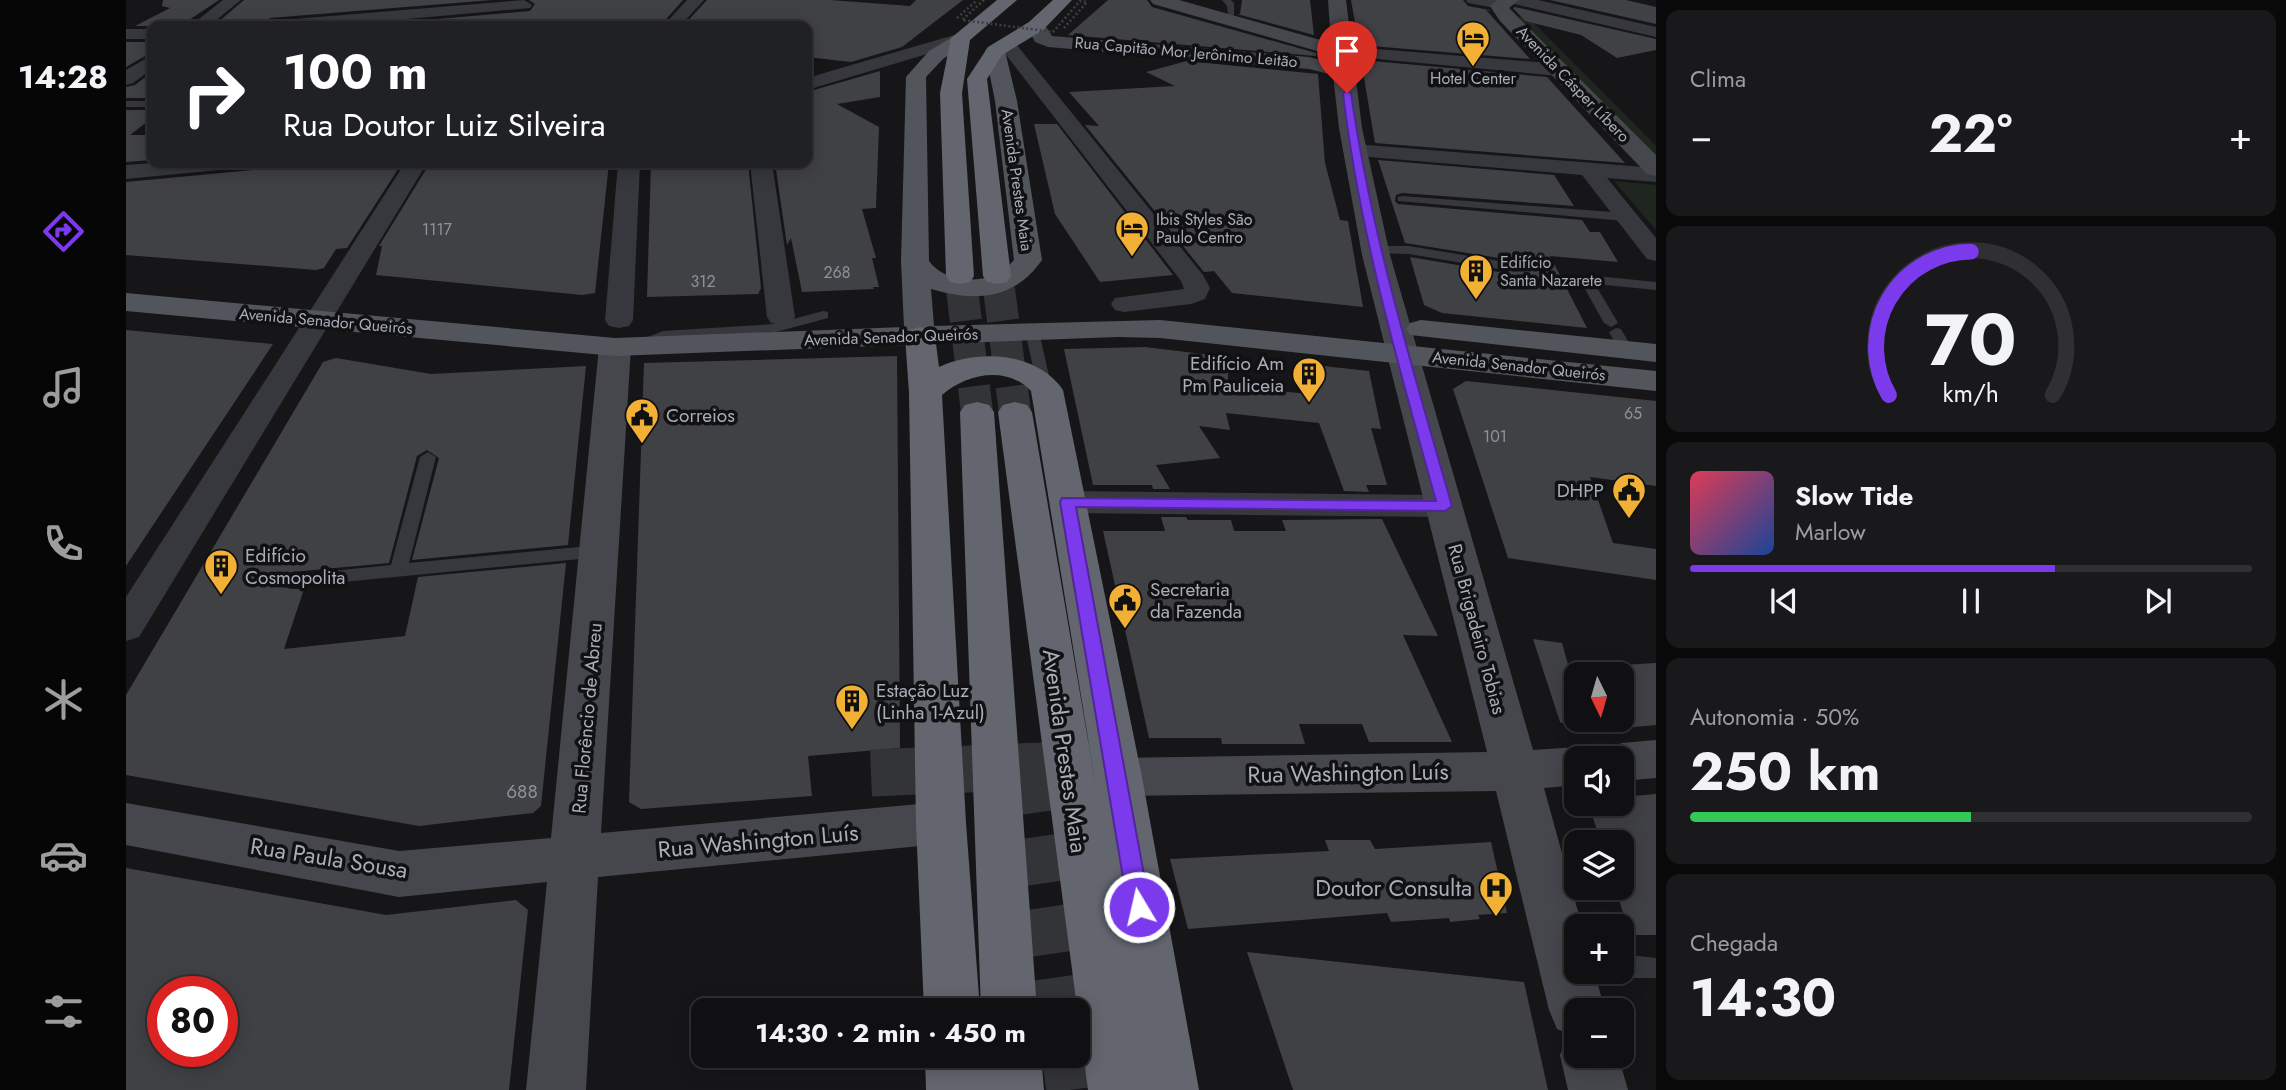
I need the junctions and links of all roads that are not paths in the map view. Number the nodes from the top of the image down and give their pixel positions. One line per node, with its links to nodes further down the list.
1 (233, 0): 14 (street)
2 (437, 0): 13 (street)
3 (696, 0): 17 (street)
4 (1007, 0): 20 (highway)
5 (1063, 0): 19 (highway, Avenida Prestes Maia)
6 (1159, 0): 25 (street)
7 (1226, 0): 12 (lane)
8 (1337, 0): 25 (street, Rua Brigadeiro Tobias)
9 (1474, 0): 10 (street)
10 (1510, 1): 18 (street, Avenida Cásper Líbero); 21 (street); 27 (street, Avenida Cásper Líbero)
11 (527, 3): 13 (street); 16 (street)
12 (1231, 13)
13 (420, 14): 15 (street)
14 (205, 21)
15 (332, 21)
16 (510, 21)
17 (676, 21)
18 (1547, 25)
19 (1036, 26): 24 (highway, Avenida Prestes Maia); 25 (street, Rua Capitão Mor Jerônimo Leitão)
20 (959, 28): 29 (street); 45 (main road); 47 (highway)
21 (1656, 32)
22 (126, 34): 23 (street)
23 (147, 34)
24 (1000, 47): 45 (main road, Avenida Prestes Maia); 48 (highway, Avenida Prestes Maia); 52 (street)
25 (1342, 62): 27 (street); 32 (street, Rua Brigadeiro Tobias)
26 (147, 64): 28 (street)
27 (1560, 70): 37 (street, Avenida Cásper Líbero)
28 (126, 79)
29 (812, 82)
30 (126, 104): 31 (lane)
31 (147, 104)
32 (1354, 150): 38 (street); 43 (street, Rua Brigadeiro Tobias)
33 (167, 168): 39 (street)
34 (413, 168): 53 (street)
35 (629, 168): 58 (street, Rua Florêncio de Abreu)
36 (762, 168): 55 (street)
37 (1656, 169)
38 (1589, 170): 40 (street); 42 (street)
39 (126, 172)
40 (1656, 176)
41 (1402, 199): 42 (lane)
42 (1625, 217): 44 (street)
43 (1377, 250): 46 (lane); 60 (street, Rua Brigadeiro Tobias)
44 (1656, 254)
45 (915, 261): 56 (main road)
46 (1499, 265)
47 (960, 276)
48 (997, 276)
49 (126, 277): 53 (main road, Avenida Senador Queirós)
50 (1656, 286): 59 (lane)
51 (126, 302): 53 (main road, Avenida Senador Queirós)
52 (1124, 304): 56 (main road, Avenida Senador Queirós); 60 (main road, Avenida Senador Queirós)
53 (326, 308): 58 (main road, Avenida Senador Queirós); 70 (street)
54 (823, 315): 55 (main road, Avenida Senador Queirós); 56 (main road, Avenida Senador Queirós); 58 (lane)
55 (781, 317): 58 (main road, Avenida Senador Queirós)
56 (919, 324): 57 (main road, Avenida Senador Queirós); 58 (main road, Avenida Senador Queirós); 62 (highway)
57 (1032, 331): 60 (main road, Avenida Senador Queirós); 63 (lane)
58 (622, 338): 67 (street, Rua Florêncio de Abreu)
59 (1627, 339): 60 (main road, Avenida Senador Queirós)
60 (1397, 340): 61 (main road, Avenida Senador Queirós); 66 (street, Rua Brigadeiro Tobias)
61 (1656, 381)
62 (925, 393): 63 (highway); 76 (highway)
63 (1012, 403): 65 (highway); 83 (highway); 90 (highway, Avenida Prestes Maia)
64 (428, 457): 68 (lane)
65 (1068, 502): 66 (street); 75 (highway)
66 (1445, 506): 74 (street, Rua Brigadeiro Tobias)
67 (600, 551): 68 (lane); 78 (street, Rua Florêncio de Abreu)
68 (398, 571): 69 (lane)
69 (292, 581)
70 (126, 627)
71 (1656, 759): 72 (street)
72 (1634, 761)
73 (1564, 767): 74 (street, Rua Washington Luís)
74 (1515, 771): 75 (street, Rua Washington Luís); 79 (street, Rua Brigadeiro Tobias)
75 (1118, 777): 91 (highway)
76 (941, 823): 78 (street, Rua Washington Luís); 82 (highway)
77 (126, 824): 78 (street, Rua Paula Sousa)
78 (576, 858): 87 (street, Rua Florêncio de Abreu)
79 (1564, 938)
80 (1634, 968): 81 (lane)
81 (1652, 968)
82 (950, 998)
83 (1009, 998)
84 (955, 1068): 88 (highway)
85 (1013, 1068): 89 (highway)
86 (1592, 1068): 92 (street)
87 (556, 1090)
88 (956, 1090)
89 (1014, 1090)
90 (1118, 1090)
91 (1169, 1090)
92 (1598, 1090)

